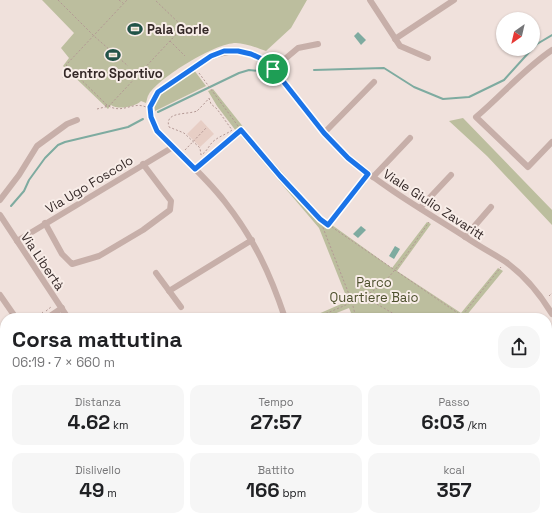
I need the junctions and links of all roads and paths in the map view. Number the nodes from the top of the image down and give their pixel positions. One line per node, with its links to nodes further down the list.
1 (58, 0): 8 (path)
2 (119, 0): 7 (path)
3 (127, 0): 7 (path)
4 (155, 0): 10 (path)
5 (370, 0): 9 (street)
6 (454, 0): 9 (street)
7 (123, 4): 8 (path)
8 (94, 36): 15 (path); 16 (path)
9 (395, 39): 14 (street)
10 (170, 41): 13 (path); 20 (path)
11 (318, 44): 17 (street)
12 (552, 50): 32 (street)
13 (185, 56)
14 (428, 58)
15 (66, 65): 21 (path); 23 (path)
16 (128, 66)
17 (273, 69): 24 (street, Viale Giulio Zavaritt); 29 (street, Viale Giulio Zavaritt)
18 (133, 72): 20 (path)
19 (199, 73): 28 (path)
20 (137, 76): 23 (path)
21 (63, 78)
22 (374, 82): 29 (street)
23 (109, 106): 24 (path); 25 (path)
24 (150, 107): 33 (street)
25 (97, 109)
26 (77, 120): 39 (street)
27 (208, 127): 31 (path)
28 (241, 130): 36 (path); 44 (path)
29 (324, 133): 38 (street, Viale Giulio Zavaritt)
30 (410, 138): 38 (street)
31 (193, 142): 31 (path); 34 (path)
32 (552, 142)
33 (173, 147): 34 (street); 35 (street, Via Ugo Foscolo)
34 (180, 154): 36 (street)
35 (144, 164): 45 (street, Via Ugo Foscolo); 45 (street)
36 (195, 169): 48 (street)
37 (450, 175): 41 (street)
38 (370, 176): 41 (street, Viale Giulio Zavaritt); 46 (path)
39 (0, 200)
40 (490, 207): 47 (street)
41 (420, 208): 43 (street, Viale Giulio Zavaritt)
42 (0, 215): 49 (street, Via Libertà)
43 (434, 216): 47 (street, Viale Giulio Zavaritt); 51 (path)
44 (320, 219): 46 (path); 56 (path)
45 (45, 223): 49 (street, Via Ugo Foscolo)
46 (328, 225): 51 (path)
47 (465, 237): 50 (street, Viale Giulio Zavaritt)
48 (252, 240): 53 (street); 62 (street)
49 (16, 241): 58 (street, Via Libertà)
50 (506, 262): 67 (path); 68 (street, Viale Giulio Zavaritt)
51 (394, 270): 55 (path); 66 (path)
52 (156, 273): 53 (street)
53 (169, 291): 57 (street)
54 (0, 295): 59 (street)
55 (363, 296): 56 (path); 65 (path)
56 (352, 302): 63 (path); 64 (path)
57 (181, 307)
58 (62, 308): 60 (street); 61 (street, Via Libertà)
59 (13, 313)
60 (54, 313)
61 (65, 313)
62 (283, 313)
63 (326, 313)
64 (355, 313)
65 (392, 313)
66 (458, 313)
67 (464, 313)
68 (551, 313)

